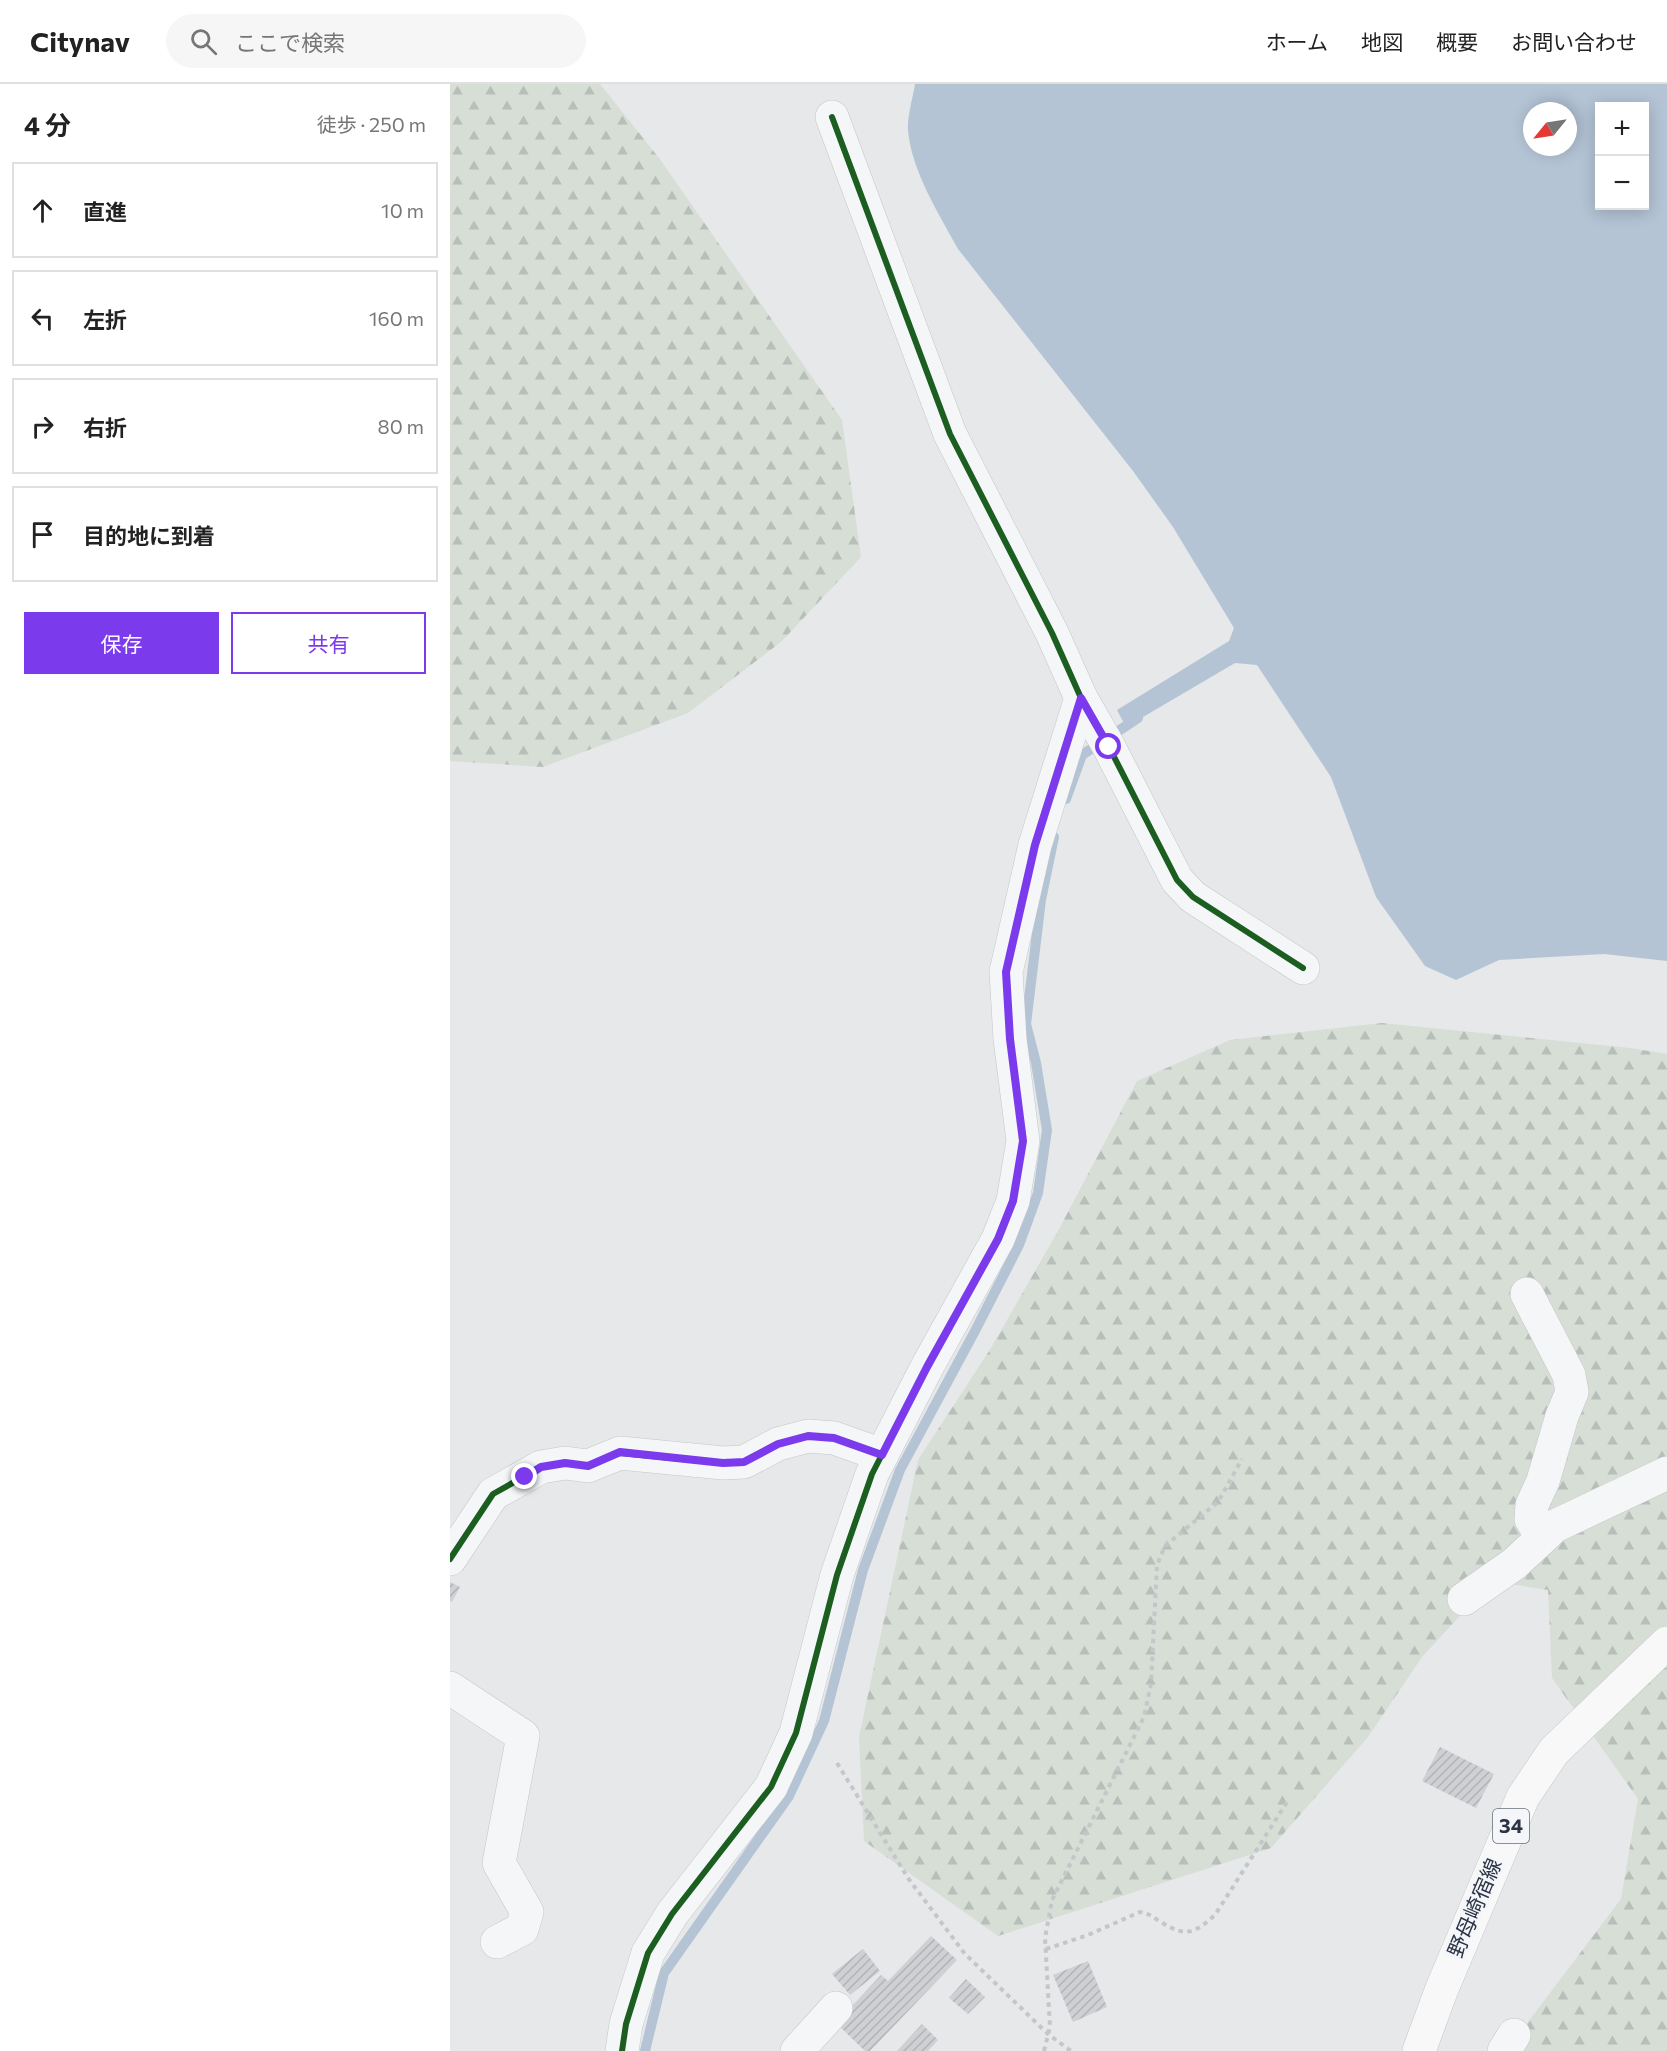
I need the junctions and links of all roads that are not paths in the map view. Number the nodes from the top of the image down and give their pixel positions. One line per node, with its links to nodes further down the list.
1 (832, 117): 2 (street)
2 (1081, 698): 3 (street); 5 (street)
3 (1303, 968)
4 (1527, 1294): 7 (street)
5 (882, 1455): 8 (street); 14 (street)
6 (1667, 1473): 7 (street)
7 (1542, 1538): 9 (street)
8 (450, 1559)
9 (1464, 1599)
10 (1667, 1642): 16 (main road, 野母崎宿線 / 34)
11 (450, 1688): 12 (street)
12 (497, 1942)
13 (836, 2008): 15 (street)
14 (622, 2051)
15 (797, 2051)
16 (1419, 2051)

